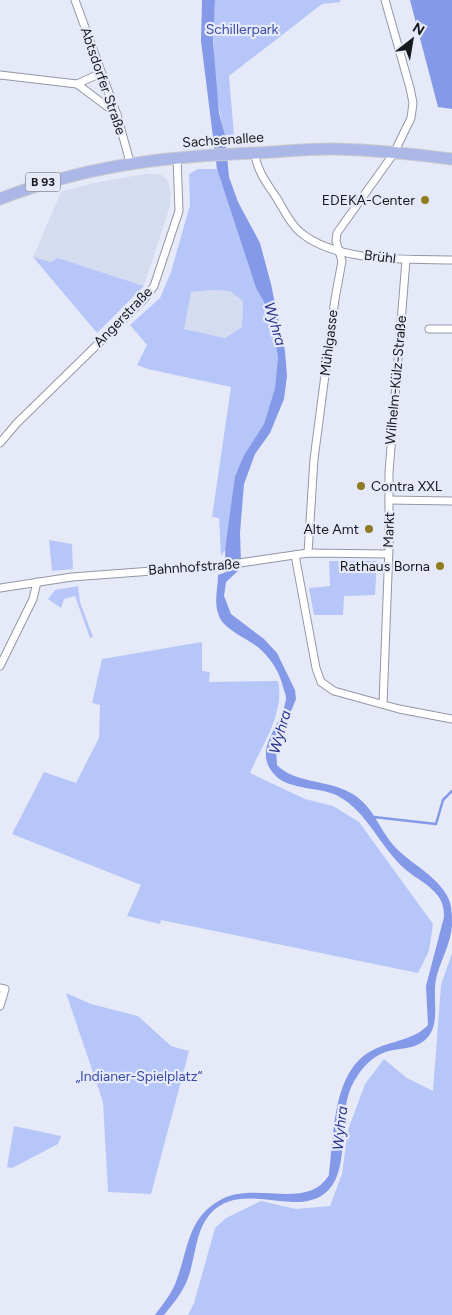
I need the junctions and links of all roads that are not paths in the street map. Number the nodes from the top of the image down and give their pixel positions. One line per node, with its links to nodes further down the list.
1 (75, 0): 3 (street, Abtsdorfer Straße)
2 (385, 0): 7 (street, Mühlgasse)
3 (101, 73): 5 (street); 6 (street, Abtsdorfer Straße)
4 (0, 75): 5 (street)
5 (76, 84): 6 (street)
6 (117, 115): 11 (street, Abtsdorfer Straße)
7 (394, 152): 8 (main road, Sachsenallee / B 93); 10 (main road, Sachsenallee / B 93); 13 (street, Mühlgasse)
8 (255, 153): 9 (main road, Sachsenallee / B 93); 13 (street, Brühl)
9 (177, 158): 11 (main road, Sachsenallee / B 93); 18 (street, Angerstraße)
10 (452, 158)
11 (130, 162): 12 (main road, Sachsenallee / B 93)
12 (0, 198)
13 (338, 250): 14 (street, Brühl); 21 (street, Mühlgasse)
14 (406, 260): 15 (street, Brühl); 19 (street, Wilhelm-Külz-Straße)
15 (452, 260)
16 (429, 329): 17 (street)
17 (452, 329)
18 (0, 443)
19 (389, 500): 20 (street, Markt); 22 (street, Markt)
20 (452, 502)
21 (308, 553): 22 (street, Bahnhofstraße); 23 (street, Bahnhofstraße)
22 (388, 554): 27 (street, Markt)
23 (295, 555): 24 (street, Bahnhofstraße); 27 (street)
24 (37, 582): 25 (street, Bahnhofstraße); 26 (street)
25 (0, 588)
26 (0, 666)
27 (383, 704): 28 (street)
28 (452, 719)
29 (0, 988): 30 (street)
30 (0, 1006)

